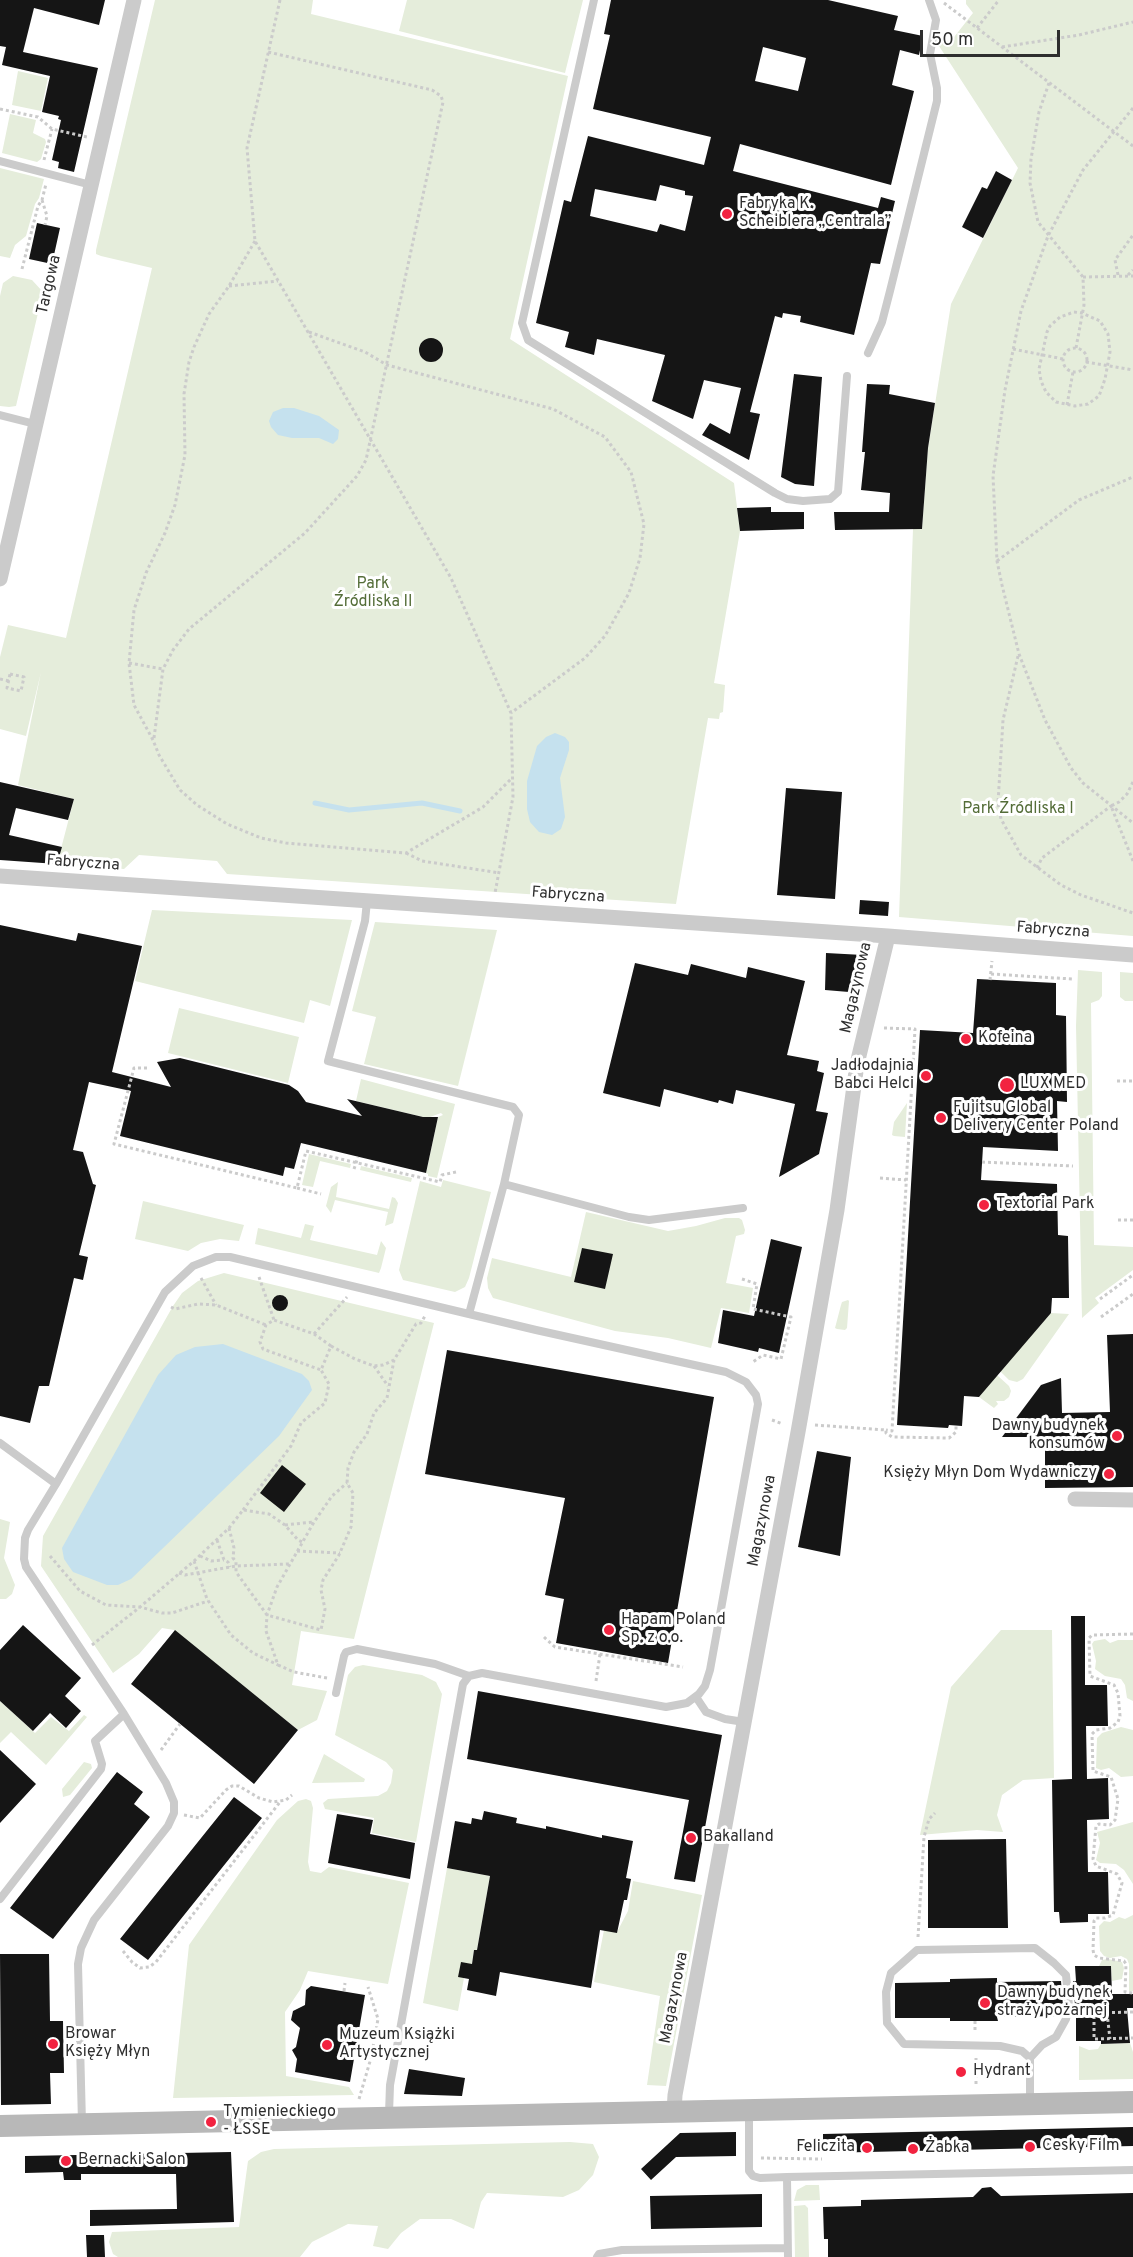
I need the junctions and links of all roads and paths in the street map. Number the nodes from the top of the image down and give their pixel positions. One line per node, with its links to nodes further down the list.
1 (134, 0): 20 (street, Targowa)
2 (280, 0): 10 (path)
3 (594, 0): 46 (lane)
4 (929, 0): 38 (lane)
5 (940, 0): 8 (path)
6 (999, 0): 8 (path)
7 (1133, 22): 9 (path)
8 (977, 28): 9 (path)
9 (1002, 47): 11 (path)
10 (268, 52): 25 (path); 42 (path)
11 (1049, 83): 15 (path); 24 (path)
12 (1133, 108): 15 (path)
13 (0, 109): 14 (path)
14 (52, 129): 16 (path); 19 (path)
15 (1112, 131): 17 (path); 24 (path)
16 (89, 138)
17 (1133, 146)
18 (0, 161): 19 (lane)
19 (45, 173): 20 (lane); 21 (path)
20 (91, 185): 49 (street, Targowa)
21 (42, 200): 22 (path); 26 (path)
22 (45, 225)
23 (1133, 235): 28 (path)
24 (1048, 236): 31 (path); 37 (path)
25 (255, 241): 32 (path); 33 (path)
26 (22, 269)
27 (1133, 270): 29 (path)
28 (1118, 275): 29 (path); 31 (path)
29 (1126, 276): 30 (path)
30 (1133, 276)
31 (1083, 277): 34 (path)
32 (278, 281): 33 (path); 35 (path)
33 (229, 286): 55 (path)
34 (1082, 313): 36 (path); 39 (path); 43 (path)
35 (307, 332): 42 (path); 50 (path)
36 (1076, 348): 40 (path); 41 (path)
37 (1013, 349): 39 (path); 52 (path)
38 (868, 353)
39 (1042, 354): 40 (path); 47 (path)
40 (1063, 359): 45 (path)
41 (1086, 362): 43 (path); 45 (path)
42 (387, 365): 50 (path); 59 (path)
43 (1108, 366): 44 (path); 47 (path)
44 (1133, 370)
45 (1073, 372): 47 (path)
46 (847, 376)
47 (1067, 406)
48 (0, 415): 49 (lane)
49 (35, 424): 53 (street, Targowa)
50 (371, 441): 56 (path); 59 (path)
51 (1133, 477): 52 (path)
52 (997, 561): 54 (path)
53 (0, 579)
54 (1019, 654): 63 (path); 67 (path)
55 (129, 663): 56 (path); 60 (path)
56 (163, 669): 60 (path)
57 (0, 679): 58 (path)
58 (9, 681): 58 (path)
59 (511, 712): 61 (path)
60 (153, 740): 65 (path)
61 (512, 778): 65 (path); 68 (path)
62 (1133, 782): 63 (path)
63 (1111, 806): 64 (path); 66 (path); 67 (path)
64 (1133, 823)
65 (406, 853): 68 (path)
66 (1133, 861)
67 (1037, 868): 72 (path)
68 (500, 873): 71 (path)
69 (0, 876): 70 (street, Fabryczna)
70 (367, 901): 71 (street, Fabryczna); 91 (lane)
71 (494, 909): 73 (street, Fabryczna)
72 (1133, 913)
73 (888, 936): 74 (street, Fabryczna); 120 (street, Magazynowa)
74 (1133, 955)
75 (992, 960): 76 (path)
76 (991, 974): 77 (path); 78 (path)
77 (990, 980)
78 (1072, 980)
79 (908, 1029): 90 (path)
80 (147, 1068): 92 (path)
81 (1117, 1081): 82 (path)
82 (1133, 1081)
83 (358, 1156): 84 (path)
84 (356, 1162): 87 (path); 88 (path); 92 (path)
85 (982, 1162): 86 (path)
86 (1073, 1166)
87 (354, 1169)
88 (456, 1172)
89 (880, 1178): 90 (path)
90 (906, 1180): 122 (path)
91 (504, 1184): 94 (lane); 106 (lane)
92 (297, 1188): 93 (path)
93 (321, 1194)
94 (743, 1208)
95 (1118, 1220): 96 (path)
96 (1133, 1220)
97 (1133, 1275): 103 (path)
98 (200, 1276): 104 (path)
99 (258, 1276): 109 (path)
100 (742, 1279): 114 (path)
101 (1133, 1294): 108 (path)
102 (347, 1297): 111 (path)
103 (1100, 1299)
104 (216, 1305): 105 (path); 110 (path)
105 (169, 1306)
106 (469, 1314): 124 (lane); 159 (lane)
107 (425, 1316): 113 (path)
108 (1101, 1317)
109 (274, 1320): 110 (path); 111 (path)
110 (266, 1325): 116 (path)
111 (314, 1334): 112 (path)
112 (331, 1346): 115 (path); 116 (path)
113 (394, 1360): 115 (path); 117 (path)
114 (753, 1362)
115 (374, 1366): 117 (path)
116 (321, 1370): 128 (path)
117 (388, 1387): 125 (path)
118 (772, 1420): 119 (path)
119 (777, 1422)
120 (800, 1423): 122 (path); 161 (street, Magazynowa)
121 (956, 1426): 122 (path)
122 (886, 1430)
123 (0, 1443): 124 (lane)
124 (56, 1484): 151 (lane)
125 (347, 1484): 129 (path); 135 (path)
126 (1075, 1499): 127 (street)
127 (1133, 1500)
128 (243, 1510): 130 (path); 131 (path)
129 (314, 1522): 130 (path); 133 (path)
130 (285, 1525): 133 (path)
131 (229, 1528): 132 (path); 138 (path)
132 (217, 1540): 137 (path); 140 (path)
133 (302, 1542): 134 (path)
134 (297, 1551): 135 (path); 141 (path)
135 (340, 1553): 148 (path)
136 (50, 1556): 147 (path)
137 (199, 1556): 139 (path); 140 (path)
138 (233, 1558): 140 (path); 142 (path)
139 (194, 1561): 144 (path); 145 (path)
140 (226, 1561): 143 (path)
141 (289, 1564): 142 (path); 148 (path)
142 (236, 1566): 143 (path); 148 (path)
143 (230, 1567): 144 (path)
144 (198, 1572): 145 (path); 146 (path)
145 (179, 1573): 147 (path)
146 (208, 1601): 147 (path); 153 (path)
147 (140, 1607): 151 (path)
148 (267, 1615): 153 (path)
149 (1133, 1634): 174 (path)
150 (544, 1637): 152 (path)
151 (83, 1652): 160 (lane)
152 (600, 1654): 154 (path); 157 (path)
153 (278, 1665): 156 (path)
154 (683, 1667)
155 (469, 1676): 156 (lane); 159 (lane); 185 (lane)
156 (338, 1680): 158 (lane)
157 (596, 1681)
158 (336, 1693)
159 (696, 1697): 161 (lane)
160 (124, 1714): 166 (lane); 168 (lane)
161 (744, 1722): 184 (street, Magazynowa)
162 (180, 1724): 163 (path)
163 (161, 1750)
164 (292, 1796): 165 (path)
165 (280, 1802): 166 (path); 170 (path)
166 (174, 1813): 186 (lane)
167 (935, 1813): 169 (path)
168 (0, 1899)
169 (917, 1950): 179 (lane); 179 (lane)
170 (123, 1951)
171 (345, 1983): 173 (path)
172 (368, 1987): 181 (path)
173 (344, 1991)
174 (1133, 1993)
175 (1133, 2012): 176 (path)
176 (1107, 2013): 178 (path); 178 (path)
177 (1133, 2038): 178 (path)
178 (1110, 2039)
179 (1030, 2058): 182 (lane)
180 (1133, 2102): 182 (street)
181 (360, 2103)
182 (1030, 2104): 183 (street)
183 (748, 2110): 184 (street); 191 (lane)
184 (674, 2112): 185 (street)
185 (389, 2118): 186 (street)
186 (82, 2125): 187 (street)
187 (0, 2126)
188 (752, 2158): 189 (path)
189 (822, 2159)
190 (1133, 2170): 191 (lane)
191 (787, 2177): 193 (lane)
192 (658, 2253): 193 (lane); 194 (lane)
193 (788, 2253)
194 (597, 2257)

